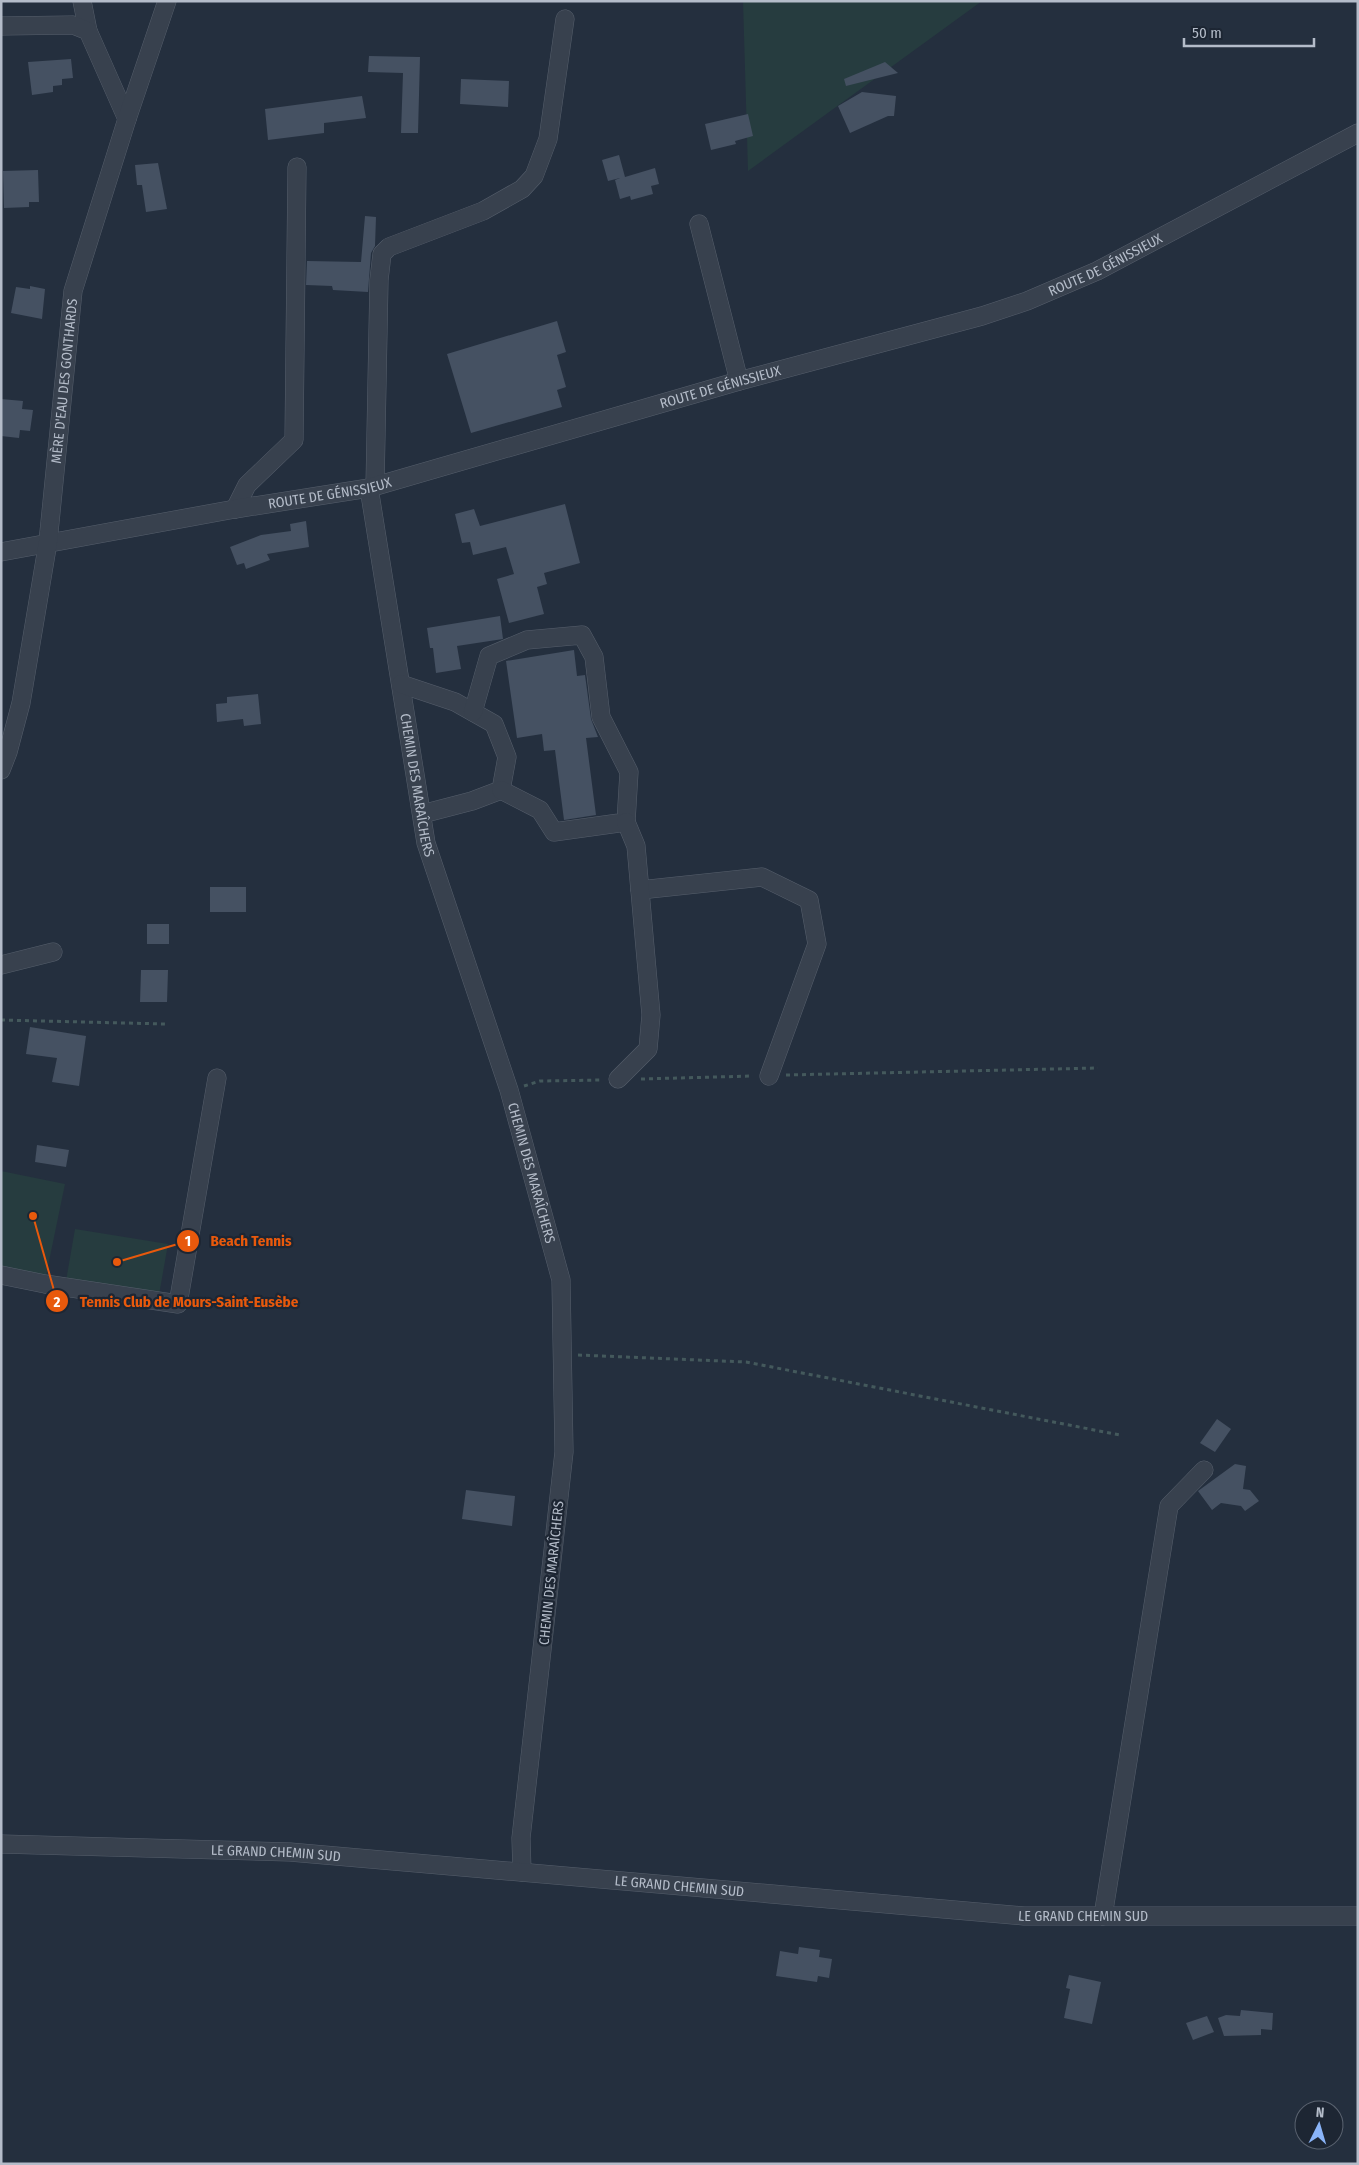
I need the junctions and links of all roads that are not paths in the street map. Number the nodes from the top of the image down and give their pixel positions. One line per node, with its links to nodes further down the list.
1 (82, 1): 5 (street)
2 (167, 1): 6 (street, MÈRE D'EAU DES GONTHARDS)
3 (565, 19): 11 (street, CHEMIN DES MARAÎCHERS)
4 (1, 26): 5 (street)
5 (88, 31): 6 (street)
6 (127, 119): 13 (street, MÈRE D'EAU DES GONTHARDS)
7 (1358, 133): 10 (street, ROUTE DE GÉNISSIEUX)
8 (297, 167): 12 (street)
9 (698, 224): 10 (street)
10 (739, 381): 11 (street, ROUTE DE GÉNISSIEUX)
11 (372, 487): 12 (street, ROUTE DE GÉNISSIEUX); 15 (street, CHEMIN DES MARAÎCHERS)
12 (235, 508): 13 (street, ROUTE DE GÉNISSIEUX)
13 (48, 542): 14 (street, ROUTE DE GÉNISSIEUX); 17 (street, MÈRE D'EAU DES GONTHARDS)
14 (1, 552)
15 (400, 684): 16 (street); 19 (street, CHEMIN DES MARAÎCHERS)
16 (472, 712): 18 (street); 20 (street)
17 (1, 770)
18 (501, 790): 19 (street); 20 (street)
19 (422, 814): 30 (street, CHEMIN DES MARAÎCHERS)
20 (626, 822): 21 (street)
21 (640, 890): 24 (street); 26 (street)
22 (53, 952): 23 (street)
23 (1, 964)
24 (769, 1076)
25 (218, 1078): 27 (street)
26 (618, 1080)
27 (1, 1274)
28 (1204, 1470): 31 (street)
29 (1, 1844): 30 (street, LE GRAND CHEMIN SUD)
30 (522, 1872): 31 (street, LE GRAND CHEMIN SUD)
31 (1103, 1916): 32 (street, LE GRAND CHEMIN SUD)
32 (1358, 1916)

